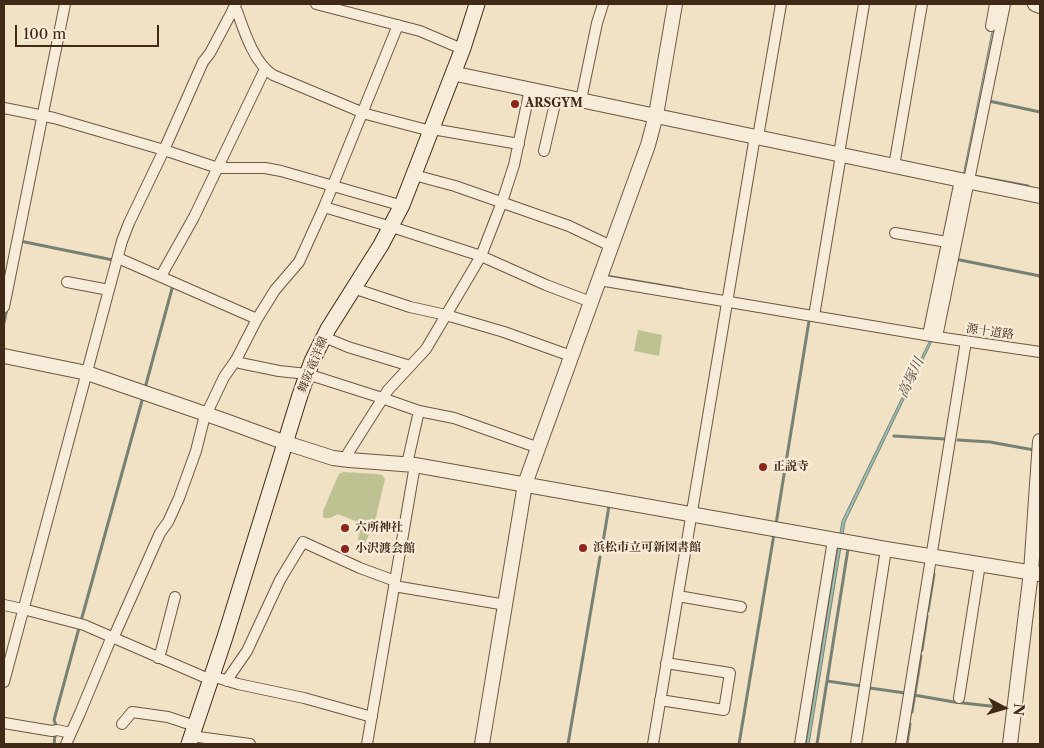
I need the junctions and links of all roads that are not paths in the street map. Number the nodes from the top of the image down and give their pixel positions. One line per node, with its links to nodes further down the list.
1 (65, 4): 24 (street)
2 (317, 4): 14 (street)
3 (477, 4): 16 (main road, 舞阪竜洋線)
4 (603, 4): 21 (street)
5 (675, 4): 25 (street)
6 (781, 4): 27 (street)
7 (864, 4): 31 (street)
8 (922, 4): 32 (street)
9 (995, 4): 15 (street)
10 (1005, 4): 35 (street)
11 (1035, 4): 13 (street)
12 (235, 6): 17 (street); 29 (street)
13 (1040, 6)
14 (398, 25): 16 (street); 23 (street)
15 (990, 26)
16 (462, 49): 18 (main road, 舞阪竜洋線)
17 (265, 69): 23 (street); 33 (street)
18 (454, 72): 19 (street); 26 (main road, 舞阪竜洋線)
19 (530, 89): 20 (street); 28 (street)
20 (557, 95): 21 (street); 30 (street)
21 (581, 100): 25 (street)
22 (4, 108): 24 (street)
23 (362, 113): 26 (street); 36 (street)
24 (42, 115): 29 (street); 54 (street)
25 (656, 115): 27 (street); 44 (street)
26 (432, 130): 28 (street); 34 (main road, 舞阪竜洋線)
27 (756, 137): 31 (street); 53 (street)
28 (518, 144): 38 (street)
29 (164, 150): 33 (street); 46 (street)
30 (544, 151)
31 (840, 154): 32 (street); 56 (street)
32 (894, 166): 35 (street)
33 (218, 168): 36 (street); 47 (street)
34 (414, 175): 38 (street); 40 (main road, 舞阪竜洋線)
35 (964, 181): 37 (street); 43 (street); 59 (street)
36 (332, 186): 39 (street); 40 (street)
37 (1040, 196)
38 (502, 202): 44 (street); 45 (street)
39 (324, 207): 41 (street); 57 (street)
40 (401, 207): 41 (main road, 舞阪竜洋線)
41 (391, 227): 45 (street); 50 (main road, 舞阪竜洋線)
42 (894, 233): 43 (street)
43 (947, 242): 59 (street)
44 (611, 246): 48 (street)
45 (481, 256): 52 (street); 55 (street)
46 (118, 258): 47 (street); 51 (street)
47 (161, 276): 57 (street)
48 (599, 279): 52 (street); 53 (street, 源十道路)
49 (67, 282): 51 (street)
50 (354, 287): 55 (street); 58 (main road, 舞阪竜洋線)
51 (109, 290): 66 (street)
52 (591, 302): 63 (street)
53 (727, 302): 56 (street, 源十道路); 77 (street)
54 (4, 307)
55 (446, 315): 63 (street); 65 (street)
56 (814, 316): 59 (street, 源十道路)
57 (257, 320): 64 (street)
58 (324, 336): 65 (street); 67 (main road, 舞阪竜洋線)
59 (932, 336): 60 (street, 源十道路)
60 (966, 341): 61 (street, 源十道路); 80 (street)
61 (1040, 352)
62 (4, 356): 66 (street)
63 (572, 356): 73 (street)
64 (236, 360): 67 (street); 70 (street)
65 (409, 367): 68 (street)
66 (87, 373): 70 (street); 89 (street)
67 (307, 374): 68 (street); 72 (main road, 舞阪竜洋線)
68 (382, 398): 69 (street); 74 (street)
69 (419, 410): 73 (street); 75 (street)
70 (206, 414): 72 (street); 90 (street)
71 (1040, 441): 82 (street)
72 (286, 443): 74 (street); 93 (main road, 舞阪竜洋線)
73 (538, 448): 76 (street)
74 (347, 460): 75 (street)
75 (411, 464): 76 (street); 83 (street)
76 (525, 484): 77 (street); 87 (street)
77 (691, 514): 78 (street); 84 (street)
78 (838, 541): 79 (street); 108 (street)
79 (886, 549): 80 (street); 109 (street)
80 (932, 557): 81 (street); 110 (street)
81 (980, 564): 82 (street); 96 (street)
82 (1035, 573): 111 (street)
83 (394, 584): 87 (street); 94 (street); 98 (street)
84 (678, 596): 88 (street); 92 (street)
85 (175, 597): 91 (street)
86 (4, 605): 89 (street)
87 (506, 605): 106 (street)
88 (742, 607)
89 (23, 609): 90 (street); 95 (street)
90 (112, 638): 91 (street); 101 (street)
91 (158, 658): 93 (street)
92 (666, 663): 97 (street); 97 (street)
93 (212, 678): 94 (street); 102 (main road, 舞阪竜洋線)
94 (227, 681): 98 (street)
95 (4, 682)
96 (959, 698)
97 (660, 700): 107 (street)
98 (372, 717): 105 (street)
99 (4, 723): 101 (street)
100 (122, 724): 102 (street)
101 (71, 733): 103 (street)
102 (192, 735): 104 (street)
103 (66, 744)
104 (250, 744)
105 (367, 744)
106 (482, 744)
107 (653, 744)
108 (800, 744)
109 (856, 744)
110 (901, 744)
111 (1010, 744)

